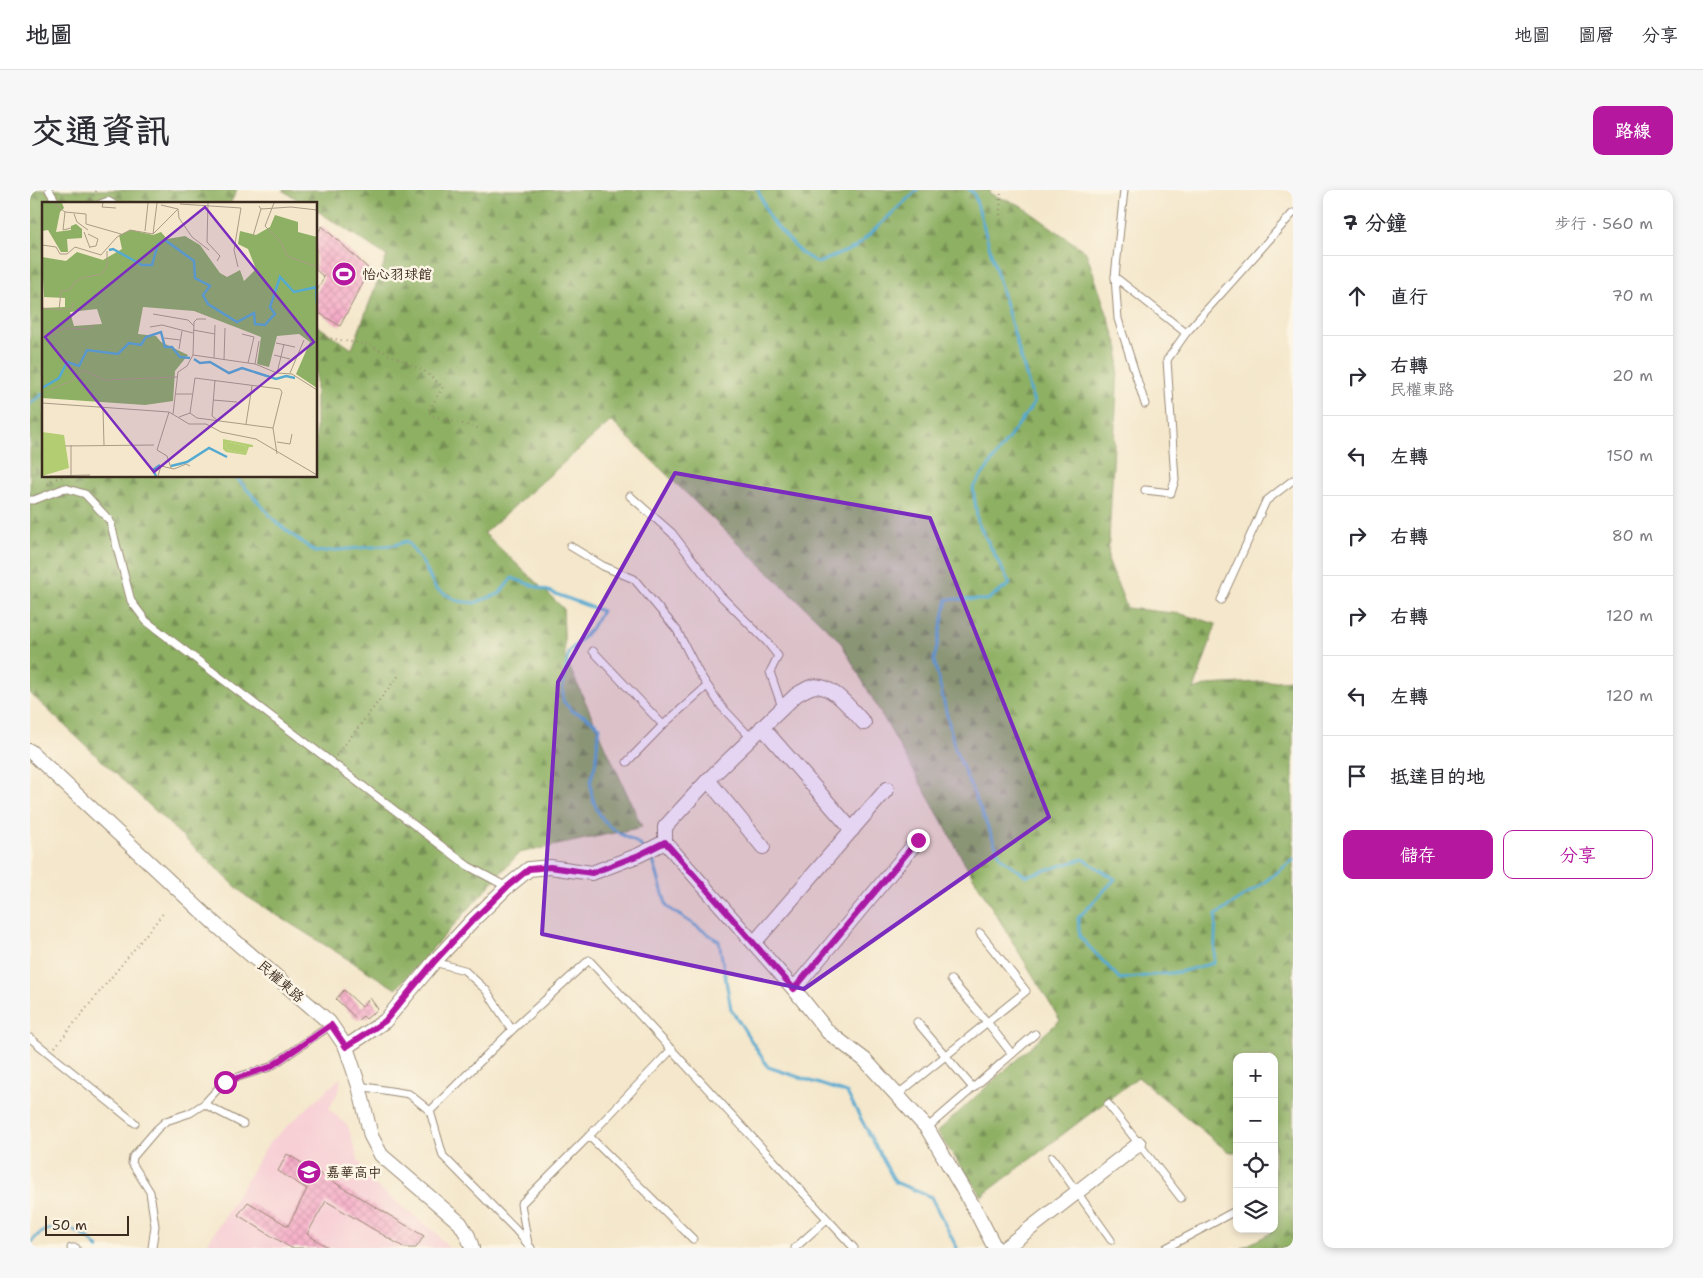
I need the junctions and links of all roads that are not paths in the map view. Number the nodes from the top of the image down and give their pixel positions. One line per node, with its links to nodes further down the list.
1 (49, 190): 3 (lane)
2 (1124, 190): 5 (lane)
3 (56, 202)
4 (1293, 213): 6 (lane)
5 (1115, 277): 6 (lane); 7 (lane)
6 (1186, 333): 9 (lane)
7 (1145, 404)
8 (1293, 480): 13 (lane)
9 (1146, 490)
10 (630, 496): 16 (lane)
11 (30, 500): 29 (lane)
12 (570, 546): 15 (lane)
13 (1221, 600)
14 (593, 651): 18 (lane)
15 (707, 686): 18 (lane); 20 (lane)
16 (782, 707): 17 (street); 19 (street)
17 (864, 723)
18 (663, 725): 22 (lane)
19 (762, 727): 20 (street); 25 (street)
20 (751, 738): 23 (street)
21 (31, 754): 37 (street, 民權東路)
22 (627, 762)
23 (708, 780): 27 (street); 28 (street)
24 (887, 789): 25 (street)
25 (852, 830): 31 (street)
26 (918, 840): 34 (street)
27 (665, 842): 29 (street); 31 (street)
28 (763, 847)
29 (507, 887): 32 (street)
30 (980, 933): 36 (lane)
31 (754, 943): 34 (street)
32 (434, 962): 38 (lane); 41 (street)
33 (951, 980): 36 (lane)
34 (794, 989): 47 (street)
35 (918, 1022): 44 (lane)
36 (988, 1022): 43 (lane); 44 (lane)
37 (331, 1025): 41 (street, 民權東路); 48 (lane)
38 (512, 1030): 42 (lane); 50 (lane)
39 (1035, 1034): 43 (lane)
40 (30, 1038): 51 (lane)
41 (346, 1047): 45 (street, 民權東路)
42 (672, 1049): 54 (lane); 60 (lane)
43 (1012, 1054): 46 (lane)
44 (946, 1056): 46 (lane); 47 (lane)
45 (359, 1086): 50 (lane); 67 (street, 民權東路)
46 (973, 1088): 53 (lane)
47 (897, 1095): 53 (street)
48 (204, 1104): 52 (lane); 66 (lane)
49 (1108, 1104): 55 (lane)
50 (430, 1111): 63 (lane)
51 (135, 1122)
52 (243, 1124)
53 (927, 1128): 70 (street)
54 (589, 1136): 61 (lane); 63 (lane)
55 (1139, 1144): 57 (street); 58 (lane)
56 (1052, 1157): 57 (lane)
57 (1078, 1192): 62 (lane); 71 (street)
58 (1181, 1198)
59 (1233, 1212): 72 (lane)
60 (826, 1219): 68 (lane); 69 (lane)
61 (693, 1239)
62 (1111, 1240)
63 (530, 1246)
64 (71, 1248): 65 (lane)
65 (76, 1248)
66 (152, 1248)
67 (472, 1248)
68 (795, 1248)
69 (854, 1248)
70 (995, 1248)
71 (1005, 1248)
72 (1166, 1248)

